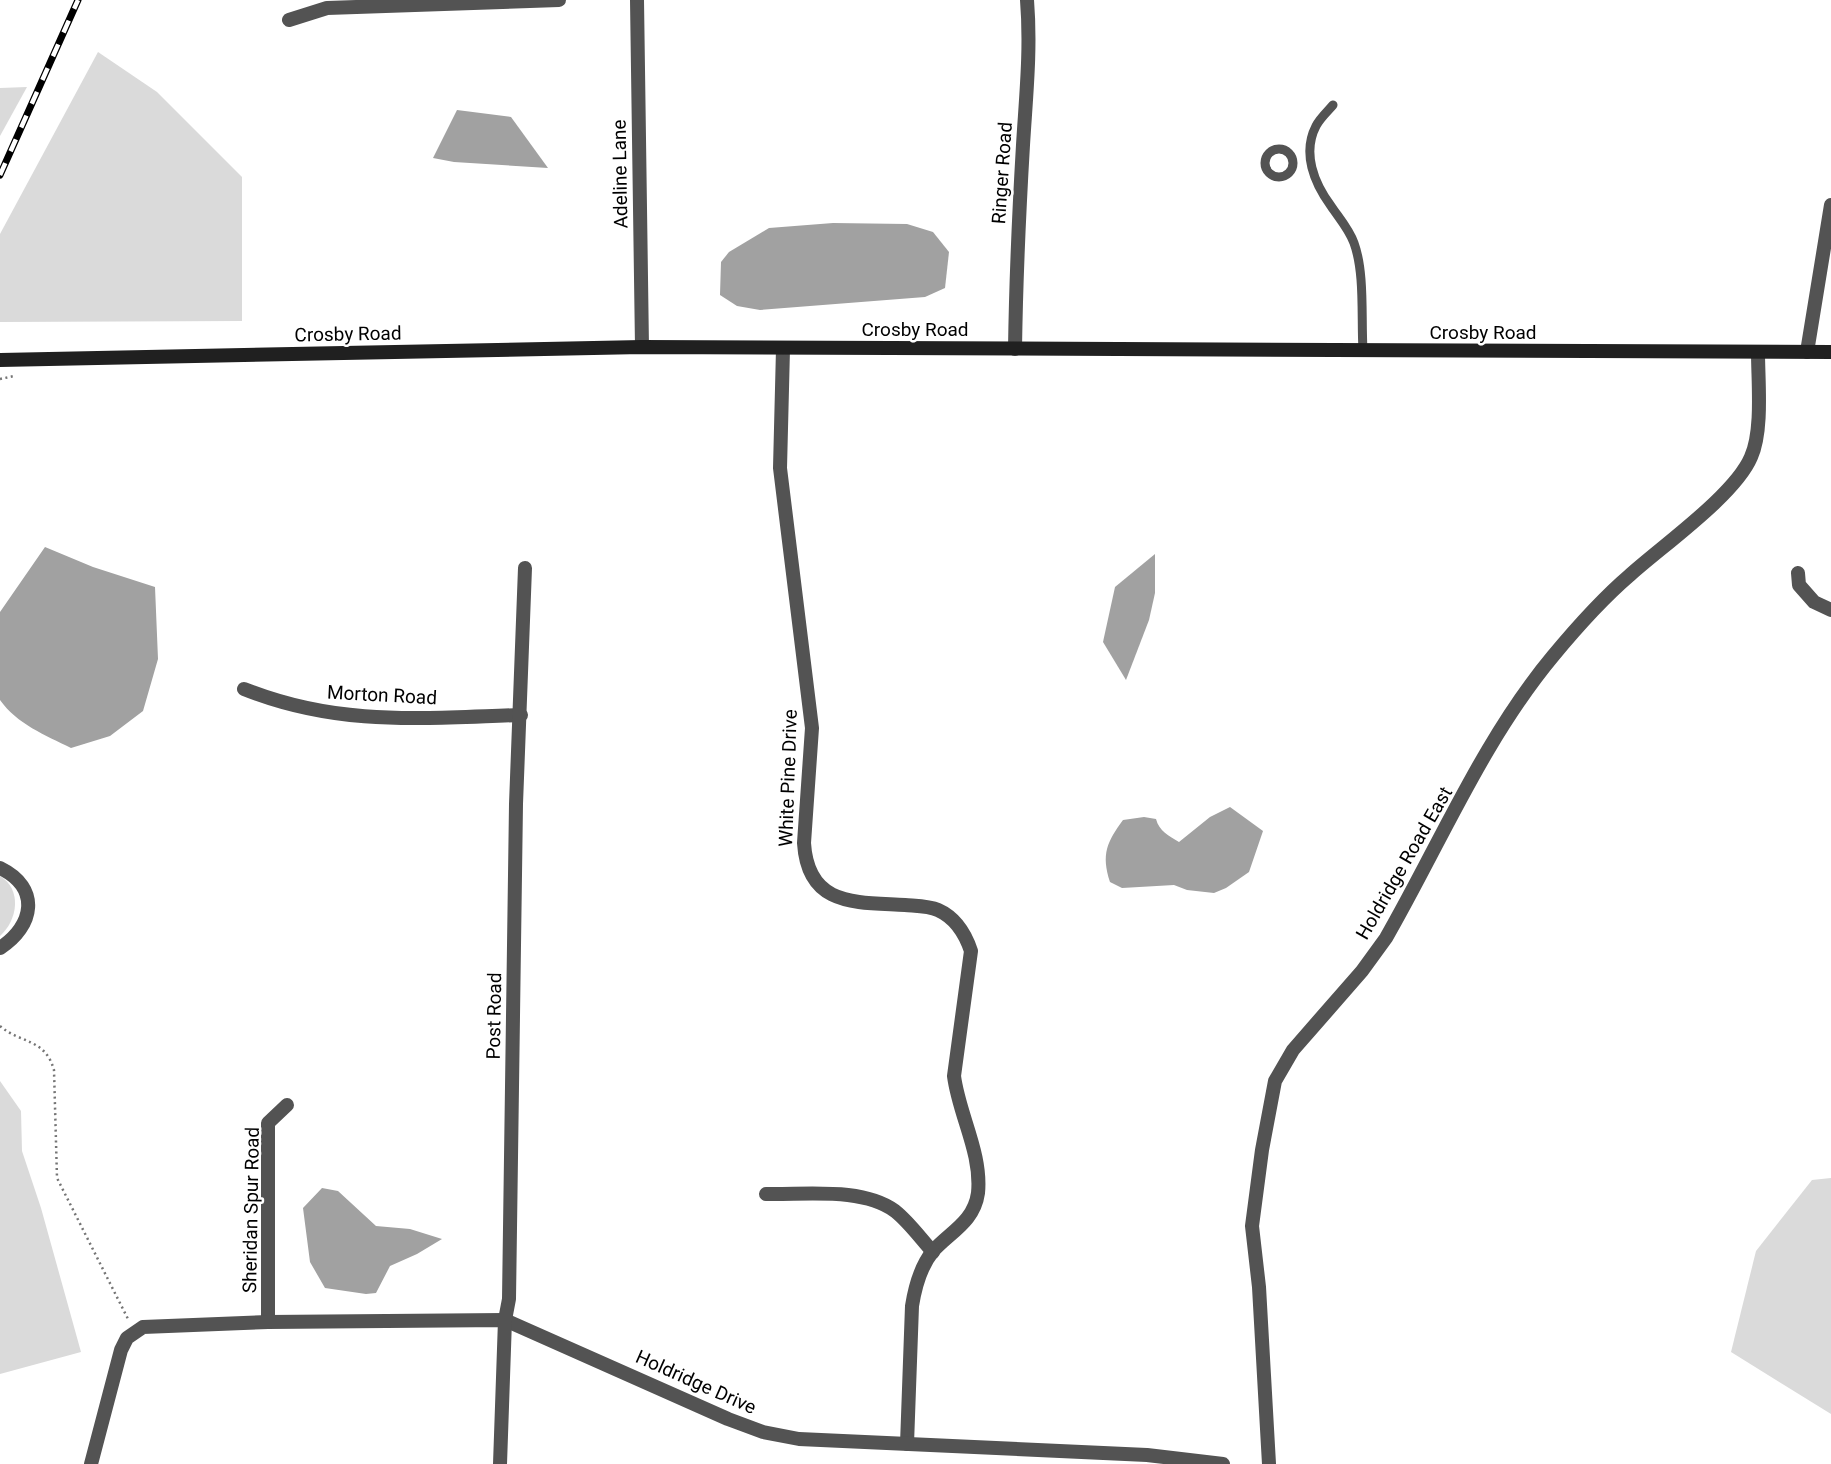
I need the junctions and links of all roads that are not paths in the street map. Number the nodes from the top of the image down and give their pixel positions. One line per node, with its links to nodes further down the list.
1 (559, 0): 4 (street)
2 (637, 0): 9 (street, Adeline Lane)
3 (1027, 0): 11 (street, Ringer Road)
4 (289, 20)
5 (1333, 104): 6 (lane)
6 (1310, 162): 7 (lane); 12 (lane)
7 (1293, 163)
8 (1831, 205): 14 (street)
9 (642, 347): 10 (street, Crosby Road); 16 (street, Crosby Road)
10 (783, 349): 11 (street, Crosby Road); 26 (street, White Pine Drive)
11 (1015, 349): 12 (street, Crosby Road)
12 (1363, 350): 13 (street, Crosby Road)
13 (1758, 352): 14 (street, Crosby Road); 34 (street, Holdridge Road East)
14 (1807, 352): 15 (street, Crosby Road)
15 (1831, 352)
16 (0, 360)
17 (525, 568): 21 (street, Post Road)
18 (1798, 573): 19 (street)
19 (1831, 610)
20 (244, 689): 21 (street, Morton Road)
21 (521, 715): 27 (street, Post Road)
22 (0, 868): 23 (street)
23 (0, 948)
24 (287, 1105): 28 (street, Sheridan Spur Road)
25 (766, 1194): 26 (street)
26 (933, 1252): 29 (street, White Pine Drive)
27 (505, 1320): 28 (street, Holdridge Drive); 29 (street, Holdridge Drive); 32 (street, Post Road)
28 (268, 1322): 31 (street, Holdridge Drive)
29 (907, 1444): 30 (street, Holdridge Drive)
30 (1147, 1459): 33 (street, Holdridge Drive)
31 (91, 1464)
32 (500, 1464)
33 (1223, 1464)
34 (1269, 1464)

